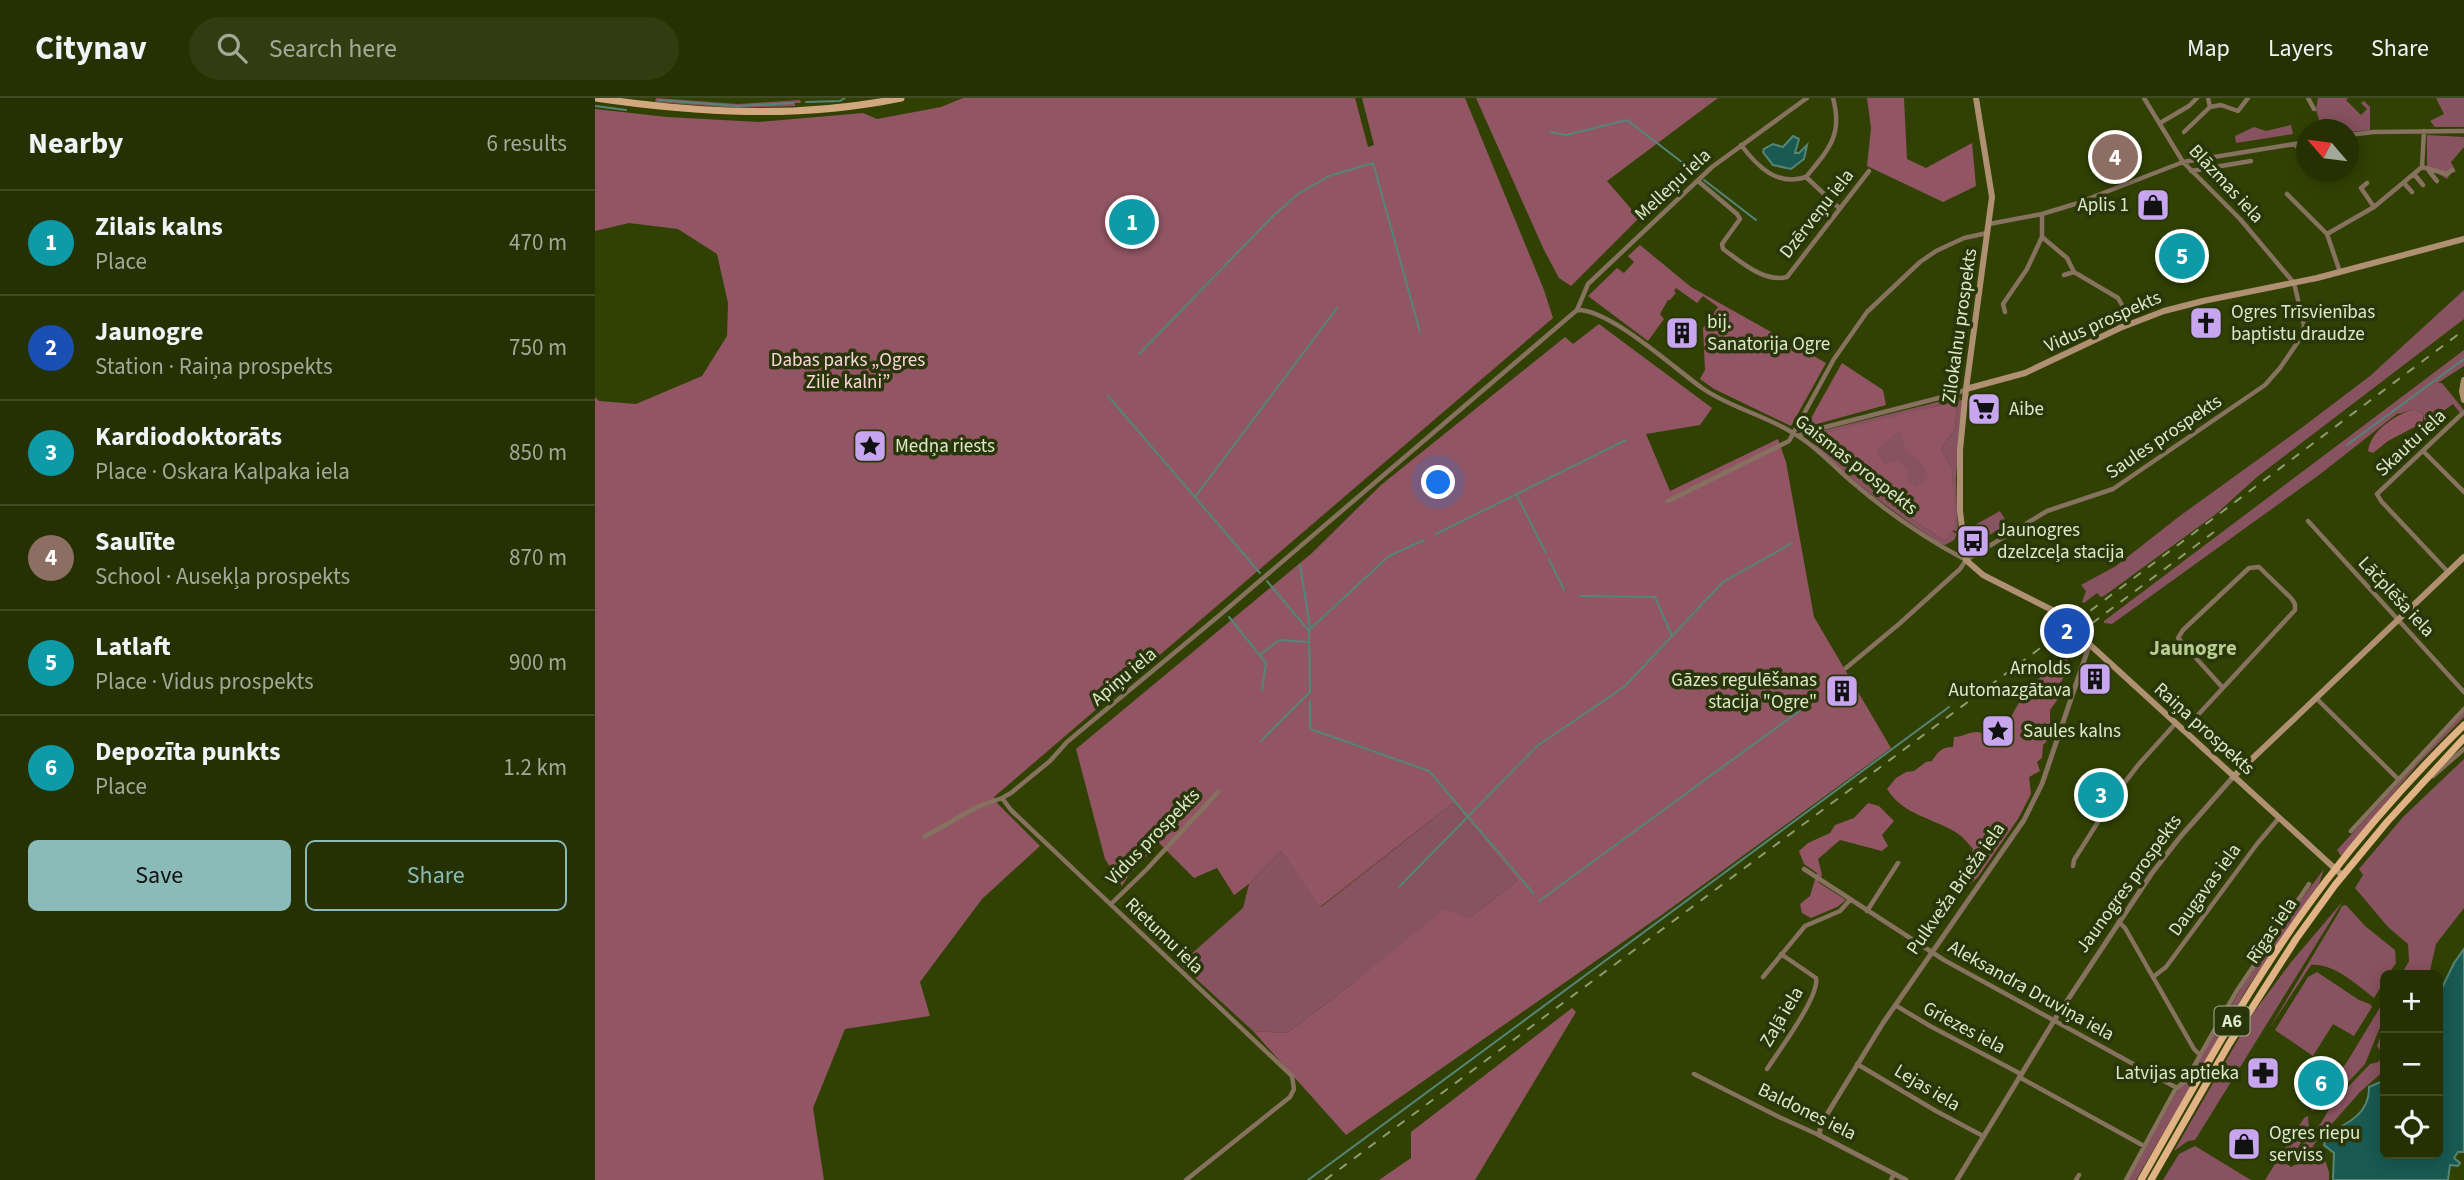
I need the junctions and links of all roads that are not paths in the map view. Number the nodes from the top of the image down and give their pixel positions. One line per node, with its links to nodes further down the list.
1 (595, 98): 11 (main road)
2 (901, 98): 11 (main road)
3 (1807, 98): 20 (street, Melleņu iela)
4 (1833, 98): 29 (street)
5 (1976, 98): 40 (main road, Zilokalnu prospekts)
6 (2144, 98): 14 (street, Blāzmas iela)
7 (2197, 98): 14 (street)
8 (2208, 98): 12 (street)
9 (2248, 98): 12 (street)
10 (2308, 98): 13 (street)
11 (854, 102)
12 (2210, 107): 17 (street)
13 (2315, 109)
14 (2160, 123): 22 (street, Blāzmas iela)
15 (2424, 131): 16 (street); 18 (street); 23 (street)
16 (2464, 131)
17 (2184, 132)
18 (2359, 134)
19 (2295, 144): 22 (street)
20 (1741, 145): 29 (street); 30 (street, Melleņu iela)
21 (2251, 161): 24 (street)
22 (2183, 162): 24 (street, Blāzmas iela); 39 (street)
23 (2422, 167): 25 (street); 28 (street)
24 (2191, 170): 48 (street, Blāzmas iela)
25 (2428, 170): 26 (street); 31 (street)
26 (2452, 170)
27 (1869, 171): 38 (street, Dzērveņu iela)
28 (2414, 174): 33 (street); 34 (street)
29 (1806, 177): 38 (street)
30 (1697, 181): 38 (street, Dzērveņu iela); 49 (street, Melleņu iela)
31 (2437, 181)
32 (2367, 183): 37 (street)
33 (2405, 183): 35 (street); 37 (street)
34 (2423, 185)
35 (2412, 192)
36 (2287, 194): 42 (street)
37 (2374, 207): 42 (street)
38 (1839, 208)
39 (2042, 214): 40 (street); 43 (street)
40 (1989, 224): 41 (main road, Zilokalnu prospekts)
41 (1988, 233): 53 (main road, Zilokalnu prospekts); 56 (street)
42 (2326, 234): 46 (street)
43 (2042, 237): 45 (street); 50 (street)
44 (2464, 239): 46 (main road, Vidus prospekts)
45 (2074, 272): 47 (street); 51 (street)
46 (2340, 272): 48 (main road, Vidus prospekts)
47 (2064, 275)
48 (2294, 283): 51 (main road, Vidus prospekts); 62 (street, Saules prospekts)
49 (1577, 310): 56 (street, Gaismas prospekts); 83 (street, Apiņu iela)
50 (2005, 312)
51 (2120, 328): 53 (main road, Vidus prospekts)
52 (2464, 380): 54 (main road)
53 (1966, 389): 56 (street, Vidus prospekts); 62 (main road, Zilokalnu prospekts)
54 (2464, 400)
55 (2464, 412): 57 (street, Skautu iela)
56 (1796, 434): 59 (street); 62 (street, Gaismas prospekts)
57 (2423, 450): 58 (street); 63 (street, Skautu iela)
58 (2464, 492)
59 (1668, 501)
60 (2308, 521): 65 (street, Lāčplēša iela)
61 (2464, 557): 63 (main road, Jaunogres prospekts)
62 (1966, 560): 64 (main road, Gaismas prospekts); 67 (street, Saules prospekts)
63 (2448, 572): 65 (main road, Jaunogres prospekts)
64 (2043, 605): 66 (main road, Raiņa prospekts)
65 (2398, 619): 69 (street, Lāčplēša iela); 70 (main road, Jaunogres prospekts)
66 (2089, 646): 72 (main road, Raiņa prospekts); 97 (street, Pulkveža Brieža iela)
67 (1846, 668)
68 (2222, 687): 68 (street); 74 (street)
69 (2464, 692)
70 (2316, 698): 77 (main road, Jaunogres prospekts); 78 (street)
71 (2464, 709): 78 (street)
72 (2175, 724): 74 (main road, Raiņa prospekts); 88 (street)
73 (2464, 725): 79 (highway, Rīgas iela / A6)
74 (2183, 731): 77 (main road, Raiņa prospekts)
75 (2464, 738): 80 (highway, Rīgas iela / A6)
76 (2464, 749): 80 (street)
77 (2233, 777): 84 (main road, Raiņa prospekts); 96 (street, Jaunogres prospekts)
78 (2398, 779): 85 (street)
79 (2406, 785): 82 (highway); 90 (highway, Rīgas iela / A6)
80 (2418, 786): 82 (highway, Rīgas iela / A6)
81 (1218, 792): 94 (street, Vidus prospekts)
82 (2412, 792): 91 (highway, Rīgas iela / A6)
83 (1002, 798): 86 (street, Apiņu iela); 94 (street, Rietumu iela)
84 (2279, 818): 90 (main road, Raiņa prospekts); 100 (street, Daugavas iela)
85 (2351, 831)
86 (924, 837)
87 (1898, 863): 95 (street)
88 (2073, 866)
89 (1804, 869): 93 (street, Aleksandra Druviņa iela)
90 (2336, 869): 91 (main road, Raiņa prospekts); 117 (highway, Rīgas iela / A6)
91 (2343, 876): 118 (highway, Rīgas iela / A6)
92 (2309, 884): 103 (street, Rīgas iela)
93 (1850, 900): 95 (street, Aleksandra Druviņa iela); 98 (street, Zaļā iela)
94 (1111, 904): 113 (street, Rietumu iela)
95 (1867, 911): 97 (street, Aleksandra Druviņa iela)
96 (2119, 922): 100 (street); 102 (street, Jaunogres prospekts)
97 (1931, 952): 101 (street, Pulkveža Brieža iela); 102 (street, Aleksandra Druviņa iela)
98 (1781, 954): 99 (street, Zaļā iela); 105 (street, Zaļā iela)
99 (1763, 977)
100 (2153, 977): 103 (street)
101 (1895, 1004): 104 (street, Pulkveža Brieža iela); 107 (street, Griezes iela)
102 (2055, 1019): 107 (street, Jaunogres prospekts); 108 (street, Aleksandra Druviņa iela)
103 (2200, 1055): 108 (street, Rīgas iela)
104 (1857, 1064): 109 (street, Pulkveža Brieža iela); 110 (street, Lejas iela)
105 (1767, 1069)
106 (1694, 1074): 109 (street, Baldones iela)
107 (2020, 1076): 110 (street, Jaunogres prospekts); 111 (street, Griezes iela)
108 (2177, 1088): 111 (street, Rīgas iela)
109 (1819, 1135): 112 (street, Baldones iela)
110 (1983, 1136): 115 (street, Jaunogres prospekts)
111 (2144, 1146): 116 (street)
112 (1893, 1177): 114 (street, Baldones iela)
113 (1186, 1180)
114 (1906, 1180)
115 (1957, 1180)
116 (2126, 1180)
117 (2141, 1180)
118 (2151, 1180)

